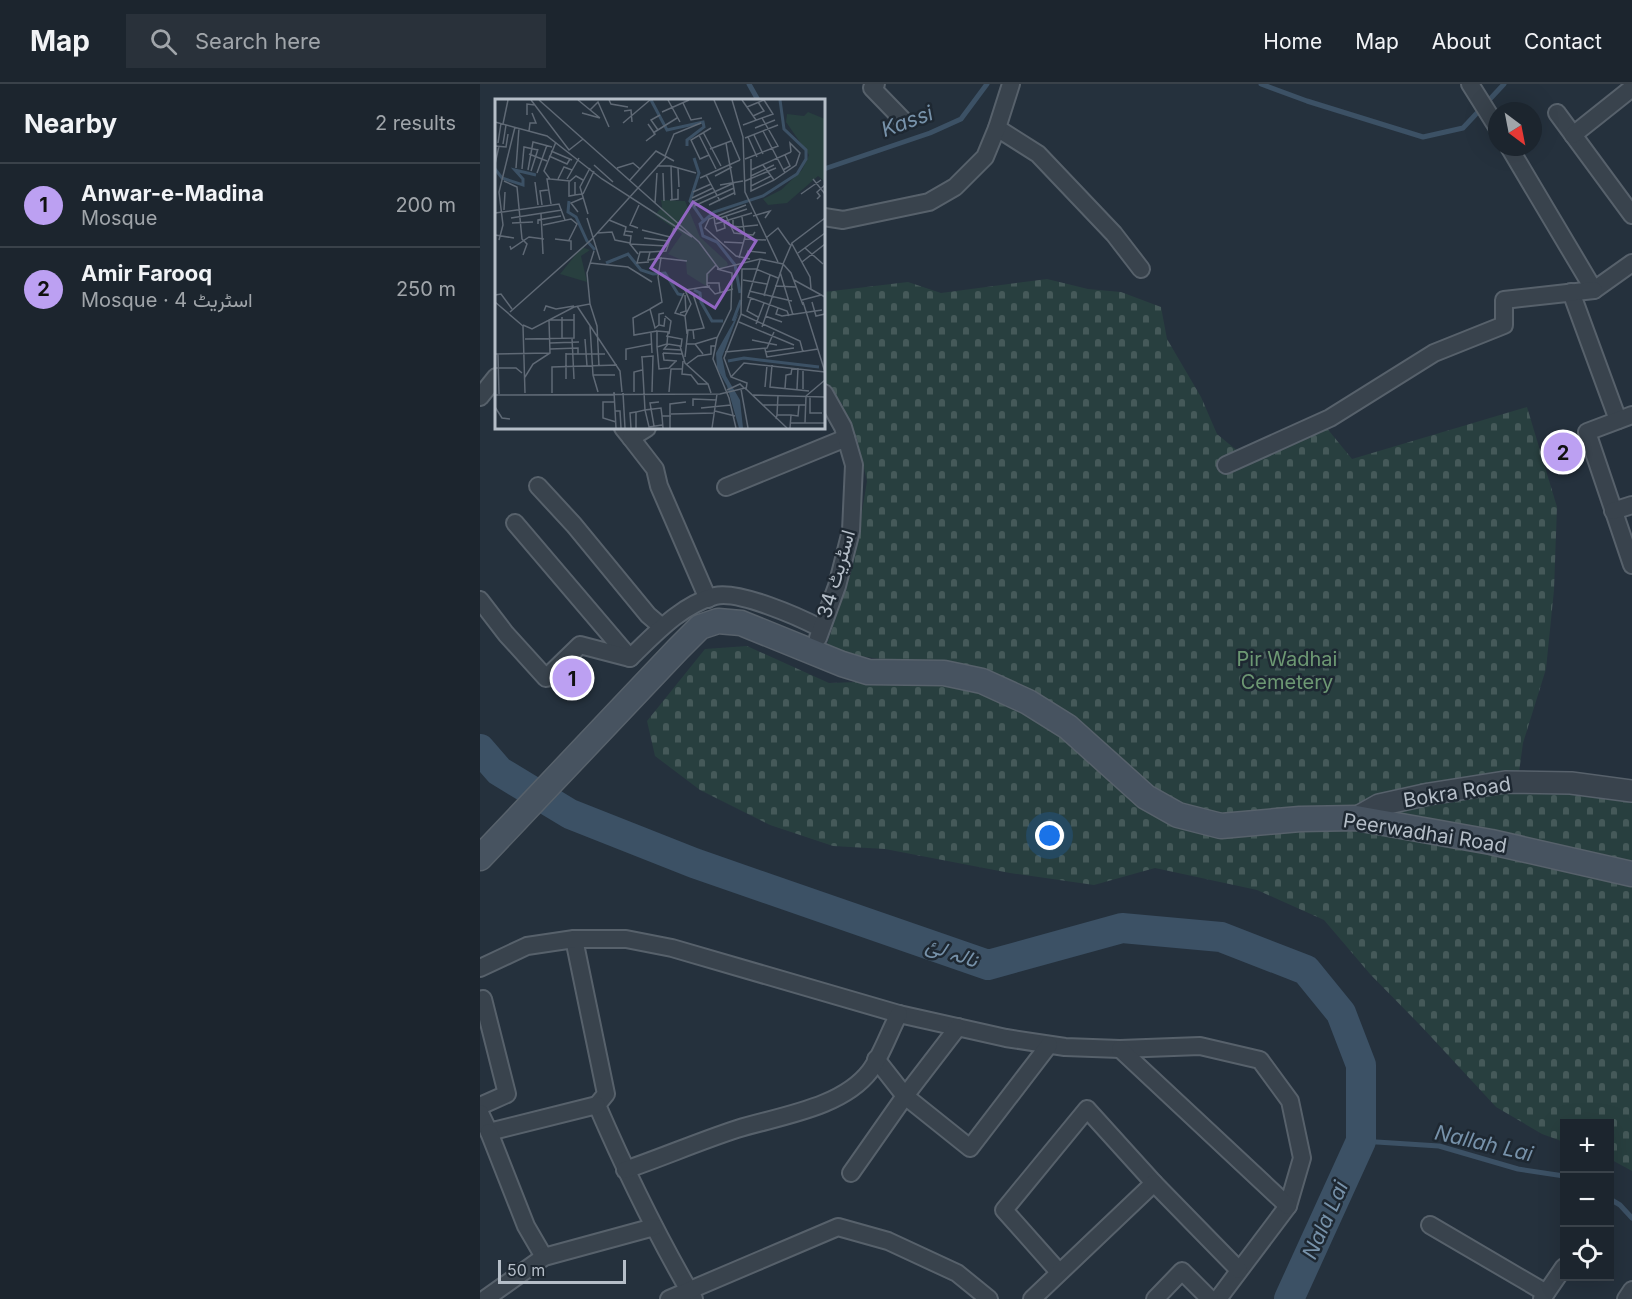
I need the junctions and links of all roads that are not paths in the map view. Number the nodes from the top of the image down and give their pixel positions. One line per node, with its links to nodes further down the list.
1 (1011, 84): 8 (street)
2 (1470, 84): 5 (street)
3 (871, 85): 7 (street)
4 (1632, 88): 9 (street)
5 (1488, 113)
6 (1557, 113): 9 (street)
7 (902, 119)
8 (997, 129): 12 (street); 14 (street)
9 (1573, 135): 11 (street)
10 (1514, 156): 15 (street)
11 (1632, 215)
12 (825, 216)
13 (1632, 263): 15 (street)
14 (1141, 269)
15 (1593, 290): 16 (street)
16 (1571, 292): 20 (street); 24 (street)
17 (495, 378): 19 (street)
18 (825, 395): 23 (street, اسٹریٹ 34)
19 (480, 397)
20 (1625, 417): 28 (street)
21 (643, 429): 22 (street)
22 (627, 433): 31 (street)
23 (846, 438): 26 (street); 34 (street, اسٹریٹ 34)
24 (1226, 465)
25 (538, 486): 33 (street)
26 (726, 488)
27 (1632, 505): 28 (street)
28 (1614, 511): 30 (street)
29 (515, 523): 36 (street)
30 (1632, 565)
31 (708, 599): 33 (street); 34 (street)
32 (480, 600): 36 (street)
33 (662, 627): 36 (street)
34 (820, 628): 35 (street, اسٹریٹ 34)
35 (814, 653): 38 (main road, Peerwadhai Road); 39 (main road, Peerwadhai Road)
36 (630, 658)
37 (1632, 791): 38 (street, Bokra Road)
38 (1356, 818): 40 (main road, Peerwadhai Road)
39 (480, 858)
40 (1632, 874)
41 (574, 939): 42 (street); 44 (street); 50 (street)
42 (480, 968)
43 (483, 999): 51 (street)
44 (899, 1014): 45 (street); 48 (street)
45 (958, 1027): 46 (street); 49 (street)
46 (1049, 1045): 47 (street); 49 (street)
47 (1120, 1049): 57 (street); 57 (street)
48 (876, 1059): 49 (street); 54 (street)
49 (905, 1096): 55 (street)
50 (597, 1105): 53 (street); 54 (street)
51 (480, 1106)
52 (480, 1113): 53 (street)
53 (489, 1132): 60 (street)
54 (625, 1170): 59 (street)
55 (851, 1173)
56 (1154, 1183): 61 (street); 62 (street); 62 (street)
57 (1288, 1206): 61 (street)
58 (1430, 1225): 66 (street)
59 (654, 1227): 60 (street); 65 (street)
60 (544, 1257): 67 (street)
61 (1239, 1270): 73 (street)
62 (1059, 1272): 70 (street)
63 (1560, 1273): 66 (street)
64 (1632, 1290): 74 (street)
65 (691, 1294): 68 (street); 69 (street)
66 (1544, 1296)
67 (484, 1299)
68 (669, 1299)
69 (989, 1299)
70 (1032, 1299)
71 (1155, 1299): 72 (street)
72 (1210, 1299)
73 (1218, 1299)
74 (1626, 1299)

